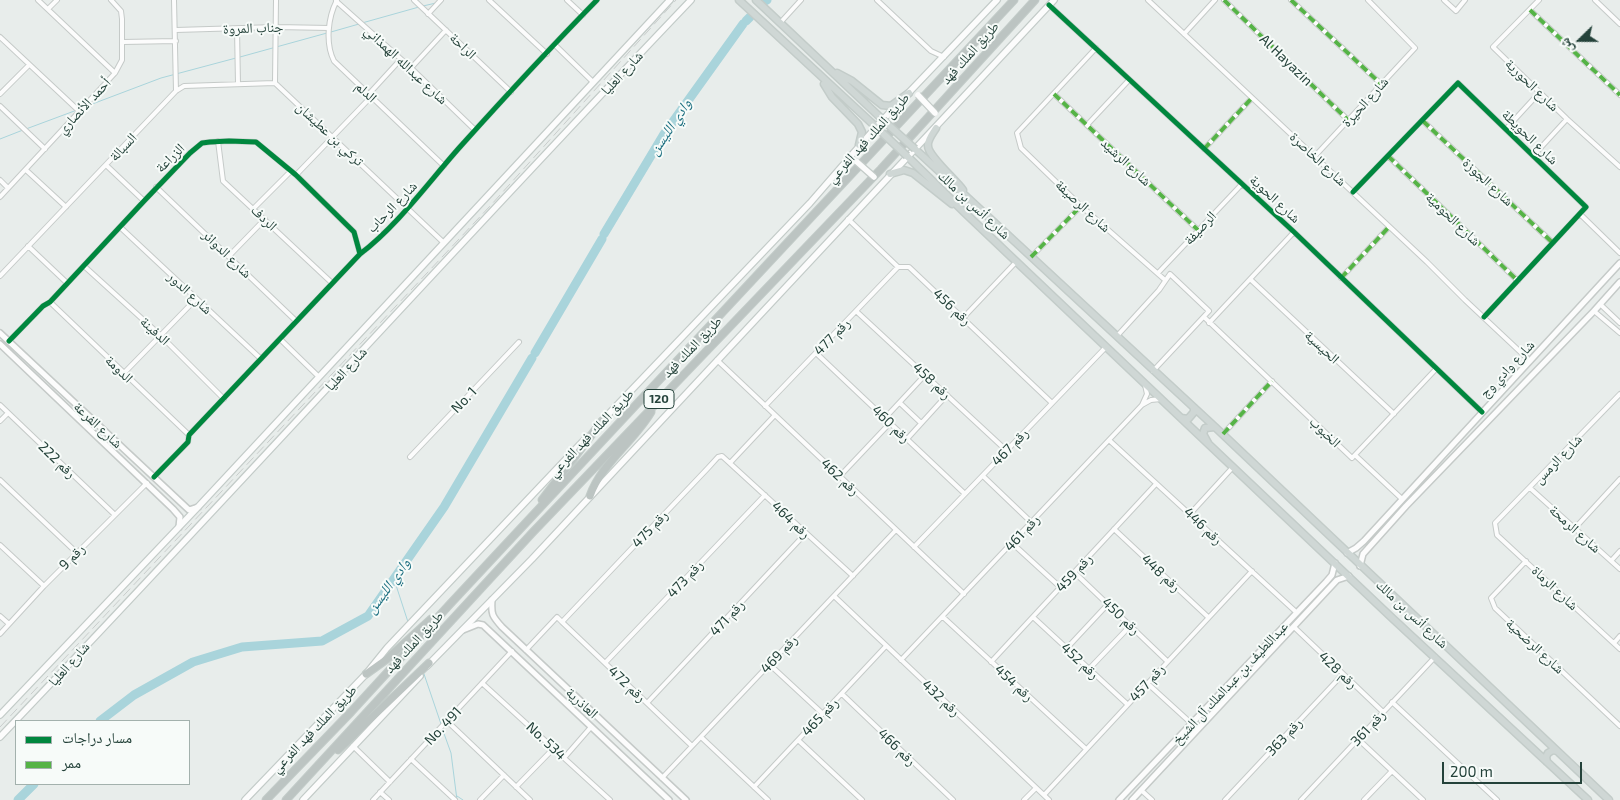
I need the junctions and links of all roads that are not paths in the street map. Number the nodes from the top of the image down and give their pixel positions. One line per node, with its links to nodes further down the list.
1 (38, 0): 31 (street)
2 (57, 0): 31 (street)
3 (111, 0): 45 (street, أحمد الأنصاري)
4 (174, 0): 40 (street)
5 (276, 0): 37 (street)
6 (336, 0): 38 (street, الدلم); 50 (street, شارع عبدالله الهمذاني)
7 (414, 0): 33 (street, الراحة)
8 (441, 0): 33 (street)
9 (489, 0): 48 (street)
10 (567, 0): 34 (street)
11 (597, 0): 34 (street, شارع الرحاب)
12 (670, 0): 58 (main road, شارع العليا)
13 (691, 0): 297 (main road, شارع العليا)
14 (739, 0): 55 (main road)
15 (756, 0): 35 (main road, شارع أنس بن مالك)
16 (801, 0): 35 (street)
17 (877, 0): 49 (street)
18 (997, 0): 49 (main road, طريق الملك فهد الفرعي)
19 (1014, 0): 224 (highway, طريق الملك فهد / 120)
20 (1035, 0): 181 (highway, طريق الملك فهد / 120)
21 (1148, 0): 42 (street, شارع الخاصرة)
22 (1215, 0): 42 (street)
23 (1224, 0): 76 (street, Al Hayazin)
24 (1291, 0): 61 (street)
25 (1368, 0): 61 (street, شارع الحيرة)
26 (1444, 0): 27 (street)
27 (1465, 0)
28 (1539, 0): 32 (street, شارع الحورية)
29 (1595, 0): 36 (street)
30 (1052, 2): 47 (street, شارع الحوية); 72 (main road)
31 (48, 9): 54 (street)
32 (1530, 10): 64 (street, شارع الحورية); 69 (street)
33 (428, 14): 41 (street, الراحة)
34 (583, 15): 46 (street, شارع الرحاب)
35 (780, 23): 53 (main road, شارع أنس بن مالك)
36 (1620, 24)
37 (276, 27): 38 (street, جناب المروة); 39 (street, جناب المروة); 59 (street)
38 (329, 28): 68 (street, الدلم)
39 (237, 29): 40 (street, جناب المروة); 60 (street)
40 (176, 30): 44 (street)
41 (446, 30): 52 (street); 63 (street, الراحة)
42 (1184, 34): 70 (street, شارع الخاصرة)
43 (0, 37): 51 (street)
44 (176, 41): 45 (street); 62 (street)
45 (123, 42): 54 (street, أحمد الأنصاري)
46 (555, 45): 48 (street, شارع الرحاب); 58 (street)
47 (1096, 48): 56 (street, شارع الحوية); 67 (street)
48 (546, 54): 63 (street, شارع الرحاب)
49 (944, 57): 57 (main road, طريق الملك فهد الفرعي)
50 (402, 59): 52 (street, شارع عبدالله الهمذاني); 68 (street)
51 (29, 65): 66 (street); 73 (street)
52 (411, 68): 81 (street, شارع عبدالله الهمذاني)
53 (828, 68): 65 (main road); 75 (main road, شارع أنس بن مالك)
54 (116, 72): 73 (street, أحمد الأنصاري)
55 (820, 76): 79 (main road, شارع أنس بن مالك); 85 (main road)
56 (1129, 80): 78 (street); 86 (street, شارع الحوية)
57 (921, 81): 65 (main road, طريق الملك فهد الفرعي); 72 (main road, bridge)
58 (593, 82): 122 (main road, شارع العليا)
59 (276, 83): 60 (street); 83 (street, تركي بن عطيشان)
60 (238, 84): 62 (street)
61 (1381, 84): 76 (street, شارع الحيرة)
62 (176, 91): 94 (street, السبالة)
63 (511, 92): 81 (street, شارع الرحاب)
64 (1539, 92): 74 (street, شارع الحورية); 82 (street)
65 (909, 93): 75 (main road, طريق الملك فهد الفرعي)
66 (0, 94)
67 (1054, 94): 78 (street, شارع الرشيد); 110 (street, شارع الرصيفة)
68 (368, 95): 83 (street); 95 (street, الدلم)
69 (1620, 95)
70 (1252, 98): 86 (street); 90 (street, شارع الخاصرة)
71 (0, 106): 88 (street)
72 (953, 110): 80 (main road)
73 (79, 112): 88 (street, أحمد الأنصاري)
74 (1567, 119): 92 (street); 96 (street, شارع الحورية)
75 (882, 120): 79 (main road, طريق الملك فهد الفرعي); 87 (main road, شارع أنس بن مالك, bridge)
76 (1348, 120): 90 (street, شارع الحيرة)
77 (1423, 121): 82 (street, شارع الحويطة); 91 (street, شارع الحويطة); 123 (street, شارع الجوزة)
78 (1087, 125): 120 (street, شارع الرشيد)
79 (876, 127): 85 (main road, طريق الملك فهد الفرعي); 89 (main road, شارع أنس بن مالك, bridge)
80 (936, 128): 87 (main road); 109 (main road)
81 (475, 130): 95 (street, شارع الرحاب)
82 (1506, 130): 92 (street, شارع الحويطة)
83 (332, 137): 100 (street); 111 (street, تركي بن عطيشان)
84 (218, 141): 98 (street, الزراعة); 103 (street, الزراعة); 113 (street, الردف)
85 (859, 145): 93 (main road, طريق الملك فهد الفرعي)
86 (1204, 148): 102 (street, شارع الحوية)
87 (915, 149): 89 (main road); 109 (main road, شارع أنس بن مالك)
88 (45, 150): 97 (street, أحمد الأنصاري)
89 (907, 156): 99 (main road); 114 (main road, شارع أنس بن مالك)
90 (1315, 156): 106 (street, شارع الخاصرة)
91 (1388, 156): 106 (street, شارع الحويطة); 138 (street, شارع الحومية)
92 (1533, 156): 115 (street, شارع الحويطة)
93 (847, 161): 105 (main road, bridge); 191 (main road, طريق الملك فهد الفرعي)
94 (106, 165): 108 (street); 112 (street, السبالة)
95 (444, 166): 111 (street, شارع الرحاب)
96 (1620, 167)
97 (26, 170): 104 (street, أحمد الأنصاري); 112 (street)
98 (291, 171): 100 (street, الزراعة); 113 (street)
99 (890, 174): 105 (main road); 114 (main road)
100 (296, 175): 126 (street, الزراعة)
101 (0, 180): 104 (street)
102 (1242, 184): 120 (street, الرصيفة); 121 (street, شارع الحوية)
103 (156, 187): 108 (street, الزراعة); 127 (street, شارع الدوائر)
104 (8, 188): 107 (street, أحمد الأنصاري)
105 (875, 190): 117 (main road)
106 (1353, 192): 119 (street, شارع الخاصرة)
107 (0, 197)
108 (144, 200): 118 (street, الزراعة)
109 (973, 204): 128 (main road, شارع أنس بن مالك)
110 (1081, 206): 128 (street); 133 (street, شارع الرصيفة)
111 (407, 207): 122 (street, تركي بن عطيشان); 126 (street, شارع الرحاب)
112 (66, 208): 124 (street, السبالة)
113 (254, 208): 116 (street, الردف)
114 (964, 212): 129 (main road, شارع أنس بن مالك)
115 (1580, 214): 123 (street); 125 (street)
116 (265, 219): 127 (street); 141 (street, الردف)
117 (848, 219): 132 (street, رقم 456); 164 (main road)
118 (120, 227): 131 (street, الزراعة); 142 (street, شارع الدور)
119 (1389, 227): 135 (street); 147 (street, شارع الخاصرة)
120 (1198, 230): 133 (street, الرصيفة)
121 (1294, 232): 135 (street, شارع الحوية); 136 (street)
122 (444, 243): 170 (main road, شارع العليا)
123 (1552, 243): 138 (street)
124 (28, 246): 134 (street, السبالة); 140 (street)
125 (1620, 253)
126 (360, 254): 141 (street, شارع الرحاب)
127 (229, 256): 150 (street, شارع الدوائر)
128 (1031, 257): 156 (main road, شارع أنس بن مالك)
129 (1016, 262): 148 (street); 161 (main road, شارع أنس بن مالك)
130 (1620, 263): 165 (street, شارع وادي وج)
131 (84, 266): 140 (street, الزراعة); 155 (street, الدفينة)
132 (898, 267): 145 (street, رقم 477); 148 (street, رقم 456)
133 (1158, 274): 137 (street, شارع الرصيفة)
134 (0, 276)
135 (1342, 278): 166 (street, شارع الحوية)
136 (1250, 279): 151 (street); 186 (street, الحيسية)
137 (1165, 280): 149 (street); 156 (street)
138 (1518, 281): 147 (street)
139 (1620, 282): 144 (street, شارع وادي وج)
140 (67, 283): 143 (street, الزراعة)
141 (332, 283): 150 (street, شارع الرحاب)
142 (196, 299): 155 (street); 163 (street, شارع الدور)
143 (50, 302): 158 (street, الزراعة); 168 (street, الدومة)
144 (1600, 304): 146 (street, شارع وادي وج); 152 (street)
145 (856, 311): 162 (street, رقم 477); 169 (street, رقم 458)
146 (1594, 311): 154 (street); 233 (street, شارع وادي وج)
147 (1484, 317): 165 (street, شارع الخاصرة)
148 (963, 318): 178 (street, رقم 456)
149 (1204, 318): 151 (street, الخبوب); 167 (street)
150 (296, 322): 157 (street, شارع الرحاب)
151 (1210, 323): 171 (street, الخبوب)
152 (1620, 323)
153 (0, 333): 158 (street, شارع الفرعة)
154 (1620, 333)
155 (160, 335): 168 (street); 175 (street, الدفينة)
156 (1116, 337): 167 (main road, شارع أنس بن مالك)
157 (280, 339): 163 (street, شارع الرحاب); 170 (street)
158 (9, 342): 206 (street, شارع الفرعة)
159 (519, 342): 202 (street, No. 1)
160 (0, 344): 210 (street, شارع الفرعة)
161 (1106, 347): 172 (main road, شارع أنس بن مالك); 178 (street, رقم 467)
162 (816, 353): 182 (street, رقم 477); 188 (street, رقم 460)
163 (262, 359): 175 (street, شارع الرحاب)
164 (717, 360): 182 (street, رقم 462); 215 (main road)
165 (1530, 361): 184 (street, شارع وادي وج)
166 (1436, 369): 184 (street, شارع الحوية); 186 (street, الخبوب)
167 (1153, 371): 183 (main road, شارع أنس بن مالك)
168 (124, 373): 196 (street, الدومة)
169 (925, 375): 174 (street, رقم 458); 177 (street)
170 (319, 377): 218 (main road, شارع العليا)
171 (1272, 381): 195 (street); 201 (street, الخبوب)
172 (1144, 384): 176 (main road, شارع أنس بن مالك); 180 (street)
173 (1620, 394): 212 (street, شارع الرمس)
174 (947, 395): 193 (street); 200 (street, رقم 458)
175 (224, 399): 196 (street, شارع الرحاب)
176 (1161, 399): 180 (street); 189 (main road, شارع أنس بن مالك)
177 (900, 403): 188 (street); 193 (street)
178 (1052, 403): 200 (street, رقم 467)
179 (0, 405): 185 (street, رقم 222)
180 (1142, 405): 198 (street, رقم 461)
181 (653, 406): 215 (highway); 318 (highway, طريق الملك فهد / 120)
182 (765, 406): 187 (street, رقم 462)
183 (1194, 408): 189 (main road); 194 (main road, شارع أنس بن مالك)
184 (1482, 412): 216 (street, شارع وادي وج)
185 (8, 413): 190 (street); 221 (street, رقم 222)
186 (1394, 414): 201 (street, الخبوب)
187 (775, 415): 203 (street); 207 (street, رقم 462)
188 (885, 418): 192 (street, رقم 460)
189 (1181, 418): 199 (main road, شارع أنس بن مالك)
190 (0, 421)
191 (602, 421): 224 (highway); 286 (main road, طريق الملك فهد الفرعي)
192 (890, 423): 197 (street, رقم 460); 207 (street)
193 (921, 423): 197 (street)
194 (1215, 427): 195 (main road, شارع أنس بن مالك); 199 (main road)
195 (1223, 434): 237 (main road, شارع أنس بن مالك)
196 (189, 435): 206 (street, شارع الرحاب)
197 (907, 439): 213 (street, رقم 460)
198 (1109, 440): 211 (street, رقم 446); 222 (street, رقم 461)
199 (1208, 443): 204 (main road, شارع أنس بن مالك)
200 (1006, 451): 205 (street, رقم 467)
201 (1355, 454): 216 (street)
202 (410, 457)
203 (730, 463): 214 (street, رقم 464); 261 (street, رقم 475)
204 (1233, 467): 220 (street); 240 (main road, شارع أنس بن مالك)
205 (983, 476): 213 (street, رقم 467); 222 (street)
206 (154, 477): 217 (street, شارع الفرعة)
207 (839, 477): 228 (street, رقم 462)
208 (1620, 479): 226 (street)
209 (0, 480): 236 (street)
210 (147, 483): 219 (street, شارع الفرعة); 221 (street, رقم 9)
211 (1156, 484): 220 (street, رقم 446); 227 (street, رقم 459)
212 (1530, 488): 223 (street, شارع الرمس); 226 (street, شارع الرمحة)
213 (965, 494): 234 (street, رقم 467)
214 (765, 495): 229 (street, رقم 464); 283 (street, رقم 473)
215 (590, 496): 253 (main road)
216 (1402, 499): 230 (street, شارع وادي وج)
217 (180, 502): 218 (street, شارع الفرعة); 219 (street)
218 (198, 507): 225 (main road, شارع العليا)
219 (173, 509): 225 (street, شارع الفرعة)
220 (1190, 514): 243 (street, رقم 446)
221 (115, 515): 236 (street, رقم 9)
222 (1031, 522): 231 (street, رقم 461)
223 (1495, 524): 239 (street, شارع الرماة)
224 (524, 526): 254 (highway, طريق الملك فهد / 120)
225 (179, 527): 296 (main road, شارع العليا)
226 (1575, 528): 238 (street, شارع الرمحة)
227 (1114, 529): 244 (street, رقم 459); 260 (street, رقم 448)
228 (896, 530): 234 (street, رقم 462); 245 (street, رقم 469)
229 (806, 533): 245 (street, رقم 464); 292 (street, رقم 471)
230 (1364, 541): 233 (street); 237 (street, شارع وادي وج)
231 (1012, 542): 249 (street); 251 (street, رقم 461)
232 (0, 545): 248 (street)
233 (1370, 546): 241 (street, شارع وادي وج)
234 (914, 547): 251 (street, رقم 462)
235 (1620, 551): 238 (street)
236 (77, 553): 248 (street, رقم 9)
237 (1346, 553): 241 (main road, شارع أنس بن مالك)
238 (1611, 560): 242 (street, شارع الرمحة)
239 (1526, 561): 272 (street, شارع الرماة); 302 (street, شارع الرضحية)
240 (1335, 564): 246 (main road, شارع أنس بن مالك); 247 (street, عبداللطيف بن عبدالملك آل الشيخ)
241 (1360, 566): 300 (main road, شارع أنس بن مالك)
242 (1620, 569)
243 (1252, 571): 256 (street, رقم 446); 260 (street, رقم 457)
244 (1074, 572): 249 (street, رقم 459); 255 (street, رقم 450)
245 (853, 576): 252 (street, رقم 469)
246 (1349, 576): 250 (street, عبداللطيف بن عبدالملك آل الشيخ); 278 (main road, شارع أنس بن مالك)
247 (1323, 585): 250 (street); 256 (street, عبداللطيف بن عبدالملك آل الشيخ)
248 (44, 586): 262 (street, رقم 9)
249 (1060, 587): 259 (street, رقم 459)
250 (1328, 590): 265 (street, عبداللطيف بن عبدالملك آل الشيخ)
251 (964, 594): 258 (street, رقم 461)
252 (834, 596): 273 (street, رقم 432); 284 (street, رقم 469)
253 (492, 600): 264 (street, العاذرية); 266 (main road)
254 (451, 603): 286 (highway); 330 (highway, طريق الملك فهد / 120)
255 (1108, 604): 263 (street, رقم 450); 274 (street)
256 (1296, 612): 267 (street, عبداللطيف بن عبدالملك آل الشيخ)
257 (0, 616): 262 (street)
258 (943, 617): 279 (street, رقم 461); 281 (street, رقم 454)
259 (1033, 617): 274 (street, رقم 452); 281 (street, رقم 459)
260 (1208, 617): 280 (street, رقم 457)
261 (562, 622): 276 (street, رقم 475); 283 (street, رقم 472)
262 (9, 624): 268 (street, رقم 9)
263 (1130, 626): 280 (street, رقم 450); 285 (street)
264 (502, 627): 269 (street); 276 (street, العاذرية)
265 (1294, 627): 271 (street, عبداللطيف بن عبدالملك آل الشيخ); 287 (street, رقم 428)
266 (460, 631): 269 (street, العاذرية); 282 (main road)
267 (1278, 632): 271 (street); 301 (street, عبداللطيف بن عبدالملك آل الشيخ)
268 (0, 634)
269 (494, 634): 277 (street, العاذرية)
270 (1620, 636): 272 (street)
271 (1284, 638): 326 (street, عبداللطيف بن عبدالملك آل الشيخ)
272 (1614, 643): 275 (street, شارع الرماة)
273 (886, 646): 279 (street, رقم 432); 290 (street, رقم 465)
274 (1067, 648): 285 (street, رقم 452)
275 (1620, 649)
276 (526, 650): 320 (street, العاذرية)
277 (512, 651): 288 (street, No. 491); 303 (street, العاذرية)
278 (1435, 657): 291 (street, رقم 361); 304 (main road, شارع أنس بن مالك)
279 (901, 660): 325 (street, رقم 432)
280 (1167, 661): 289 (street, رقم 457)
281 (991, 662): 312 (street, رقم 454)
282 (429, 663): 309 (main road); 318 (highway)
283 (605, 663): 292 (street, رقم 472)
284 (769, 664): 295 (street); 306 (street, رقم 469)
285 (1089, 669): 293 (street, رقم 452)
286 (366, 674): 329 (main road, طريق الملك فهد الفرعي)
287 (1343, 674): 294 (street, رقم 428); 349 (street, رقم 363)
288 (482, 683): 299 (street, No. 491); 311 (street, No. 534)
289 (1147, 683): 293 (street, رقم 457); 301 (street)
290 (842, 694): 295 (street, رقم 465); 343 (street, رقم 466)
291 (1392, 702): 294 (street, رقم 361); 353 (street)
292 (647, 703): 310 (street, رقم 472)
293 (1127, 704): 312 (street, رقم 457)
294 (1383, 712): 307 (street, رقم 361)
295 (822, 714): 308 (street, رقم 465)
296 (0, 715)
297 (16, 720)
298 (15, 721): 305 (main road, شارع العليا)
299 (447, 721): 315 (street, No. 491); 319 (street)
300 (1528, 722): 304 (main road); 313 (main road, شارع أنس بن مالك)
301 (1192, 724): 346 (street, عبداللطيف بن عبدالملك آل الشيخ)
302 (1620, 726)
303 (592, 727): 314 (street); 323 (street, العاذرية)
304 (1518, 734): 316 (main road, شارع أنس بن مالك)
305 (0, 737)
306 (701, 737): 310 (street, رقم 469); 324 (street)
307 (1358, 739): 317 (street); 350 (street, رقم 361)
308 (798, 740): 324 (street, رقم 465); 342 (street)
309 (353, 746): 321 (street); 332 (main road)
310 (692, 746): 320 (street, رقم 469)
311 (554, 748): 314 (street, No. 534); 322 (street)
312 (1086, 749): 328 (street, رقم 457)
313 (1557, 751): 316 (main road); 355 (main road, شارع أنس بن مالك)
314 (564, 758): 338 (street, No. 534)
315 (411, 759): 321 (street, No. 491); 335 (street)
316 (1547, 762): 354 (main road, شارع أنس بن مالك)
317 (1392, 771): 351 (street); 352 (street)
318 (312, 772): 331 (highway, طريق الملك فهد / 120)
319 (504, 775): 322 (street); 336 (street)
320 (663, 778): 323 (street); 340 (street, العاذرية)
321 (390, 782): 327 (street, No. 491)
322 (516, 787): 337 (street)
323 (656, 787): 339 (street, العاذرية)
324 (754, 787): 341 (street)
325 (1036, 788): 328 (street, رقم 432); 344 (street)
326 (1141, 790): 347 (street, عبداللطيف بن عبدالملك آل الشيخ); 348 (street)
327 (380, 792): 333 (street, No. 491); 334 (street)
328 (1044, 795): 345 (street, رقم 432)
329 (244, 800)
330 (266, 800)
331 (286, 800)
332 (303, 800)
333 (373, 800)
334 (388, 800)
335 (455, 800)
336 (480, 800)
337 (530, 800)
338 (610, 800)
339 (670, 800)
340 (686, 800)
341 (768, 800)
342 (862, 800)
343 (953, 800)
344 (1024, 800)
345 (1049, 800)
346 (1119, 800)
347 (1132, 800)
348 (1152, 800)
349 (1225, 800)
350 (1301, 800)
351 (1364, 800)
352 (1423, 800)
353 (1498, 800)
354 (1588, 800)
355 (1609, 800)

